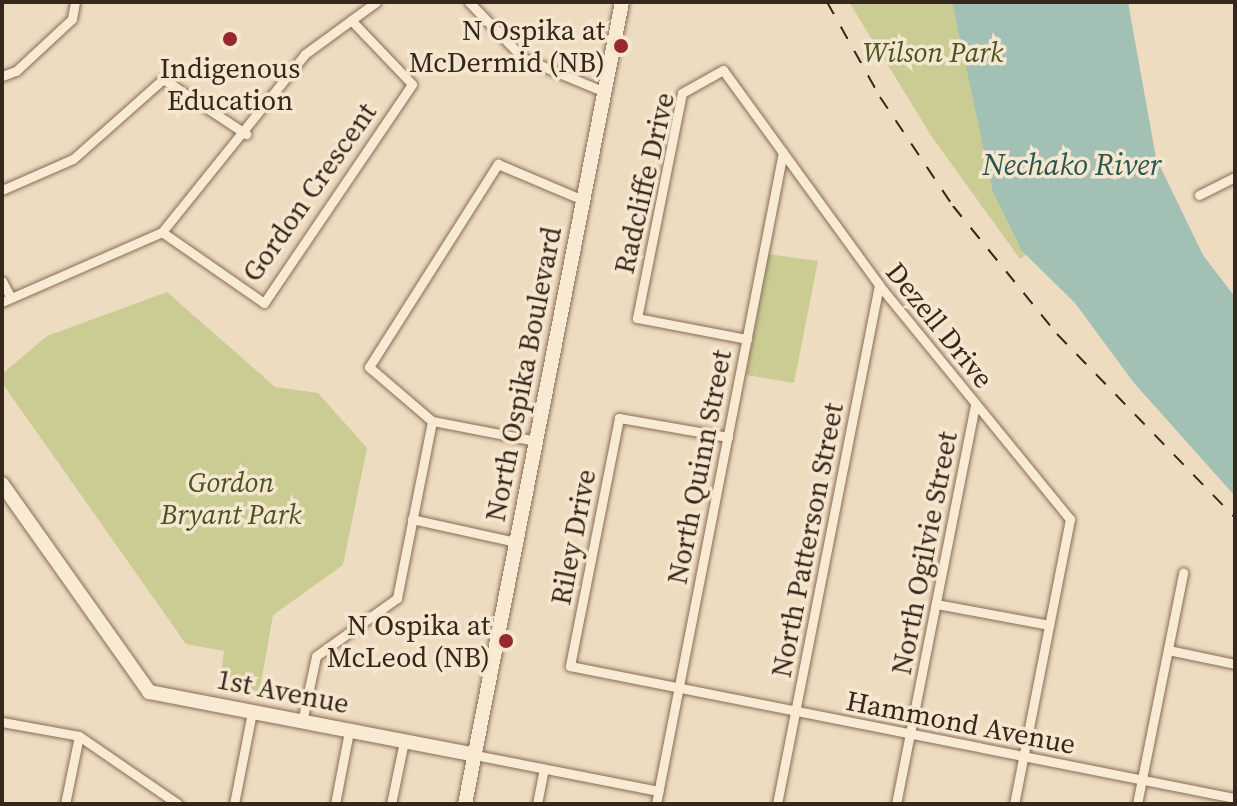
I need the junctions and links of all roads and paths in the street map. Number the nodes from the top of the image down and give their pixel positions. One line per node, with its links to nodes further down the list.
1 (75, 2): 6 (street)
2 (376, 2): 5 (street)
3 (469, 2): 7 (street)
4 (622, 2): 7 (street, North Ospika Boulevard)
5 (351, 20): 8 (street); 14 (street, Gordon Crescent)
6 (2, 76)
7 (605, 92): 13 (street, North Ospika Boulevard)
8 (246, 134): 11 (street); 14 (street)
9 (783, 152): 16 (street, Dezell Drive); 18 (street, North Quinn Street); 18 (street, Radcliffe Drive)
10 (1235, 177): 12 (street)
11 (2, 190)
12 (1199, 195)
13 (583, 200): 20 (street); 22 (street, North Ospika Boulevard)
14 (162, 232): 17 (street)
15 (2, 281): 17 (street)
16 (879, 285): 19 (street, Dezell Drive); 33 (street, North Patterson Street)
17 (6, 299)
18 (747, 339): 21 (street, North Quinn Street)
19 (975, 404): 27 (street, North Ogilvie Street); 28 (street, Dezell Drive)
20 (432, 421): 22 (street); 24 (street)
21 (728, 437): 31 (street, North Quinn Street); 31 (street, Riley Drive)
22 (536, 441): 25 (street, North Ospika Boulevard)
23 (2, 484): 32 (street, 1st Avenue)
24 (412, 519): 25 (street); 35 (street)
25 (516, 542): 40 (street, North Ospika Boulevard)
26 (1183, 573): 29 (street)
27 (936, 604): 28 (street); 37 (street, North Ogilvie Street)
28 (1049, 625): 41 (street)
29 (1168, 650): 30 (street); 43 (street)
30 (1235, 664)
31 (678, 689): 33 (street, Hammond Avenue); 44 (street, North Quinn Street)
32 (252, 712): 35 (street, 1st Avenue); 48 (street)
33 (795, 712): 37 (street, Hammond Avenue); 54 (street, North Patterson Street)
34 (2, 722): 38 (street)
35 (302, 722): 36 (street, 1st Avenue)
36 (349, 731): 39 (street, 1st Avenue); 49 (street)
37 (910, 735): 41 (street, Hammond Avenue); 55 (street, North Ogilvie Street)
38 (79, 736): 46 (street); 47 (street)
39 (404, 741): 40 (street, 1st Avenue); 50 (street)
40 (475, 755): 42 (street, 1st Avenue); 51 (street, North Ospika Boulevard)
41 (1023, 757): 43 (street, Hammond Avenue); 56 (street)
42 (544, 769): 44 (street, 1st Avenue); 52 (street)
43 (1142, 780): 45 (street, Hammond Avenue); 57 (street)
44 (658, 791): 53 (street, North Quinn Street)
45 (1235, 798)
46 (65, 804)
47 (178, 804)
48 (234, 804)
49 (335, 804)
50 (391, 804)
51 (465, 804)
52 (537, 804)
53 (656, 804)
54 (777, 804)
55 (896, 804)
56 (1014, 804)
57 (1137, 804)

